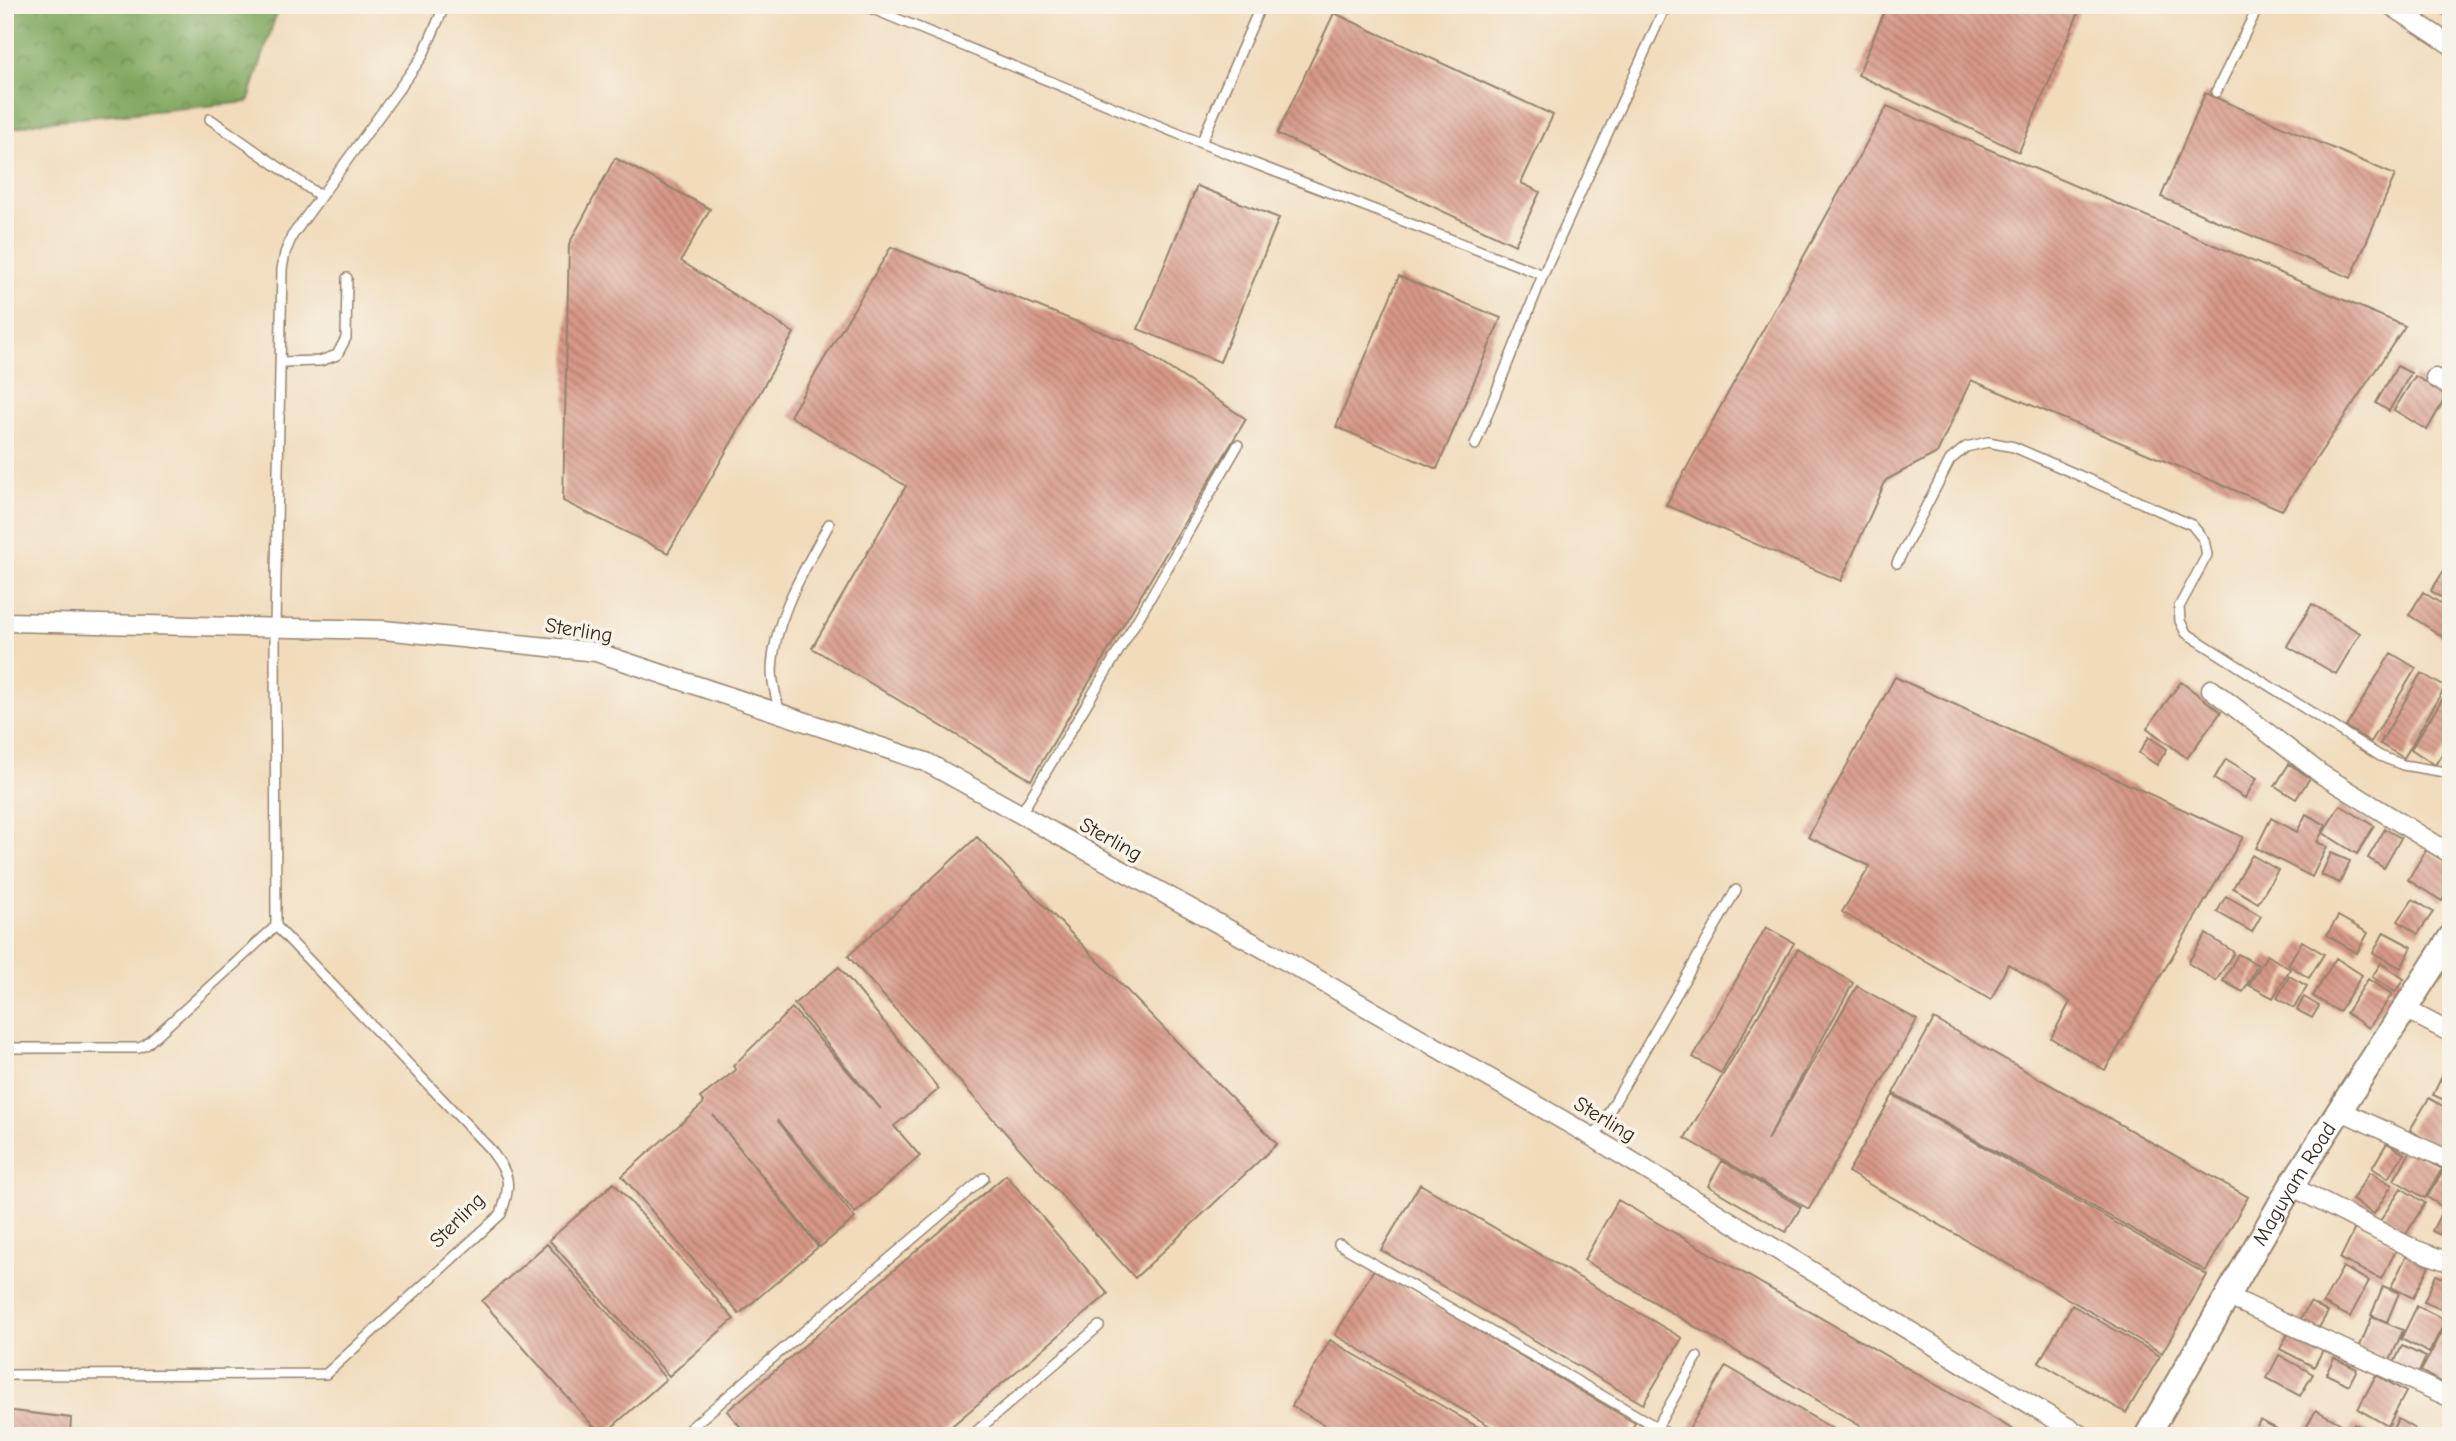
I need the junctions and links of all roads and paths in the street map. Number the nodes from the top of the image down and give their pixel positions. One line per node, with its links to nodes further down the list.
1 (445, 5): 13 (lane)
2 (863, 5): 12 (lane)
3 (1261, 5): 12 (lane)
4 (1666, 5): 14 (lane)
5 (2259, 5): 10 (lane)
6 (2389, 5): 9 (street)
7 (2446, 5): 8 (street)
8 (2451, 8)
9 (2451, 45)
10 (2217, 92)
11 (210, 119): 13 (lane)
12 (1201, 143): 14 (lane)
13 (320, 196): 16 (lane)
14 (1543, 275): 20 (lane)
15 (347, 278): 16 (lane)
16 (282, 362): 24 (lane)
17 (2435, 378): 18 (street)
18 (2451, 387)
19 (1238, 445): 28 (lane)
20 (1475, 445)
21 (829, 524): 26 (lane)
22 (1897, 563): 27 (lane)
23 (5, 622): 24 (street, Sterling)
24 (275, 626): 26 (street, Sterling); 31 (lane)
25 (2211, 689): 29 (street)
26 (780, 713): 28 (street, Sterling)
27 (2451, 773)
28 (1020, 815): 37 (street, Sterling)
29 (2451, 853)
30 (1736, 890): 37 (lane)
31 (276, 926): 35 (lane); 46 (lane, Sterling)
32 (2451, 937): 33 (main road, Maguyam Road)
33 (2403, 1008): 34 (street); 36 (main road, Maguyam Road)
34 (2451, 1033)
35 (5, 1048)
36 (2339, 1110): 38 (street); 40 (main road, Maguyam Road)
37 (1594, 1138): 52 (street, Sterling)
38 (2451, 1161)
39 (984, 1178): 49 (lane)
40 (2291, 1186): 42 (street); 43 (main road, Maguyam Road)
41 (1339, 1244): 48 (lane)
42 (2451, 1263)
43 (2227, 1296): 47 (street); 53 (main road, Maguyam Road)
44 (1099, 1326): 50 (lane)
45 (1697, 1357): 48 (lane)
46 (5, 1375)
47 (2451, 1398)
48 (1655, 1432): 51 (lane)
49 (681, 1436)
50 (971, 1436)
51 (1672, 1436)
52 (2082, 1436)
53 (2147, 1436)

